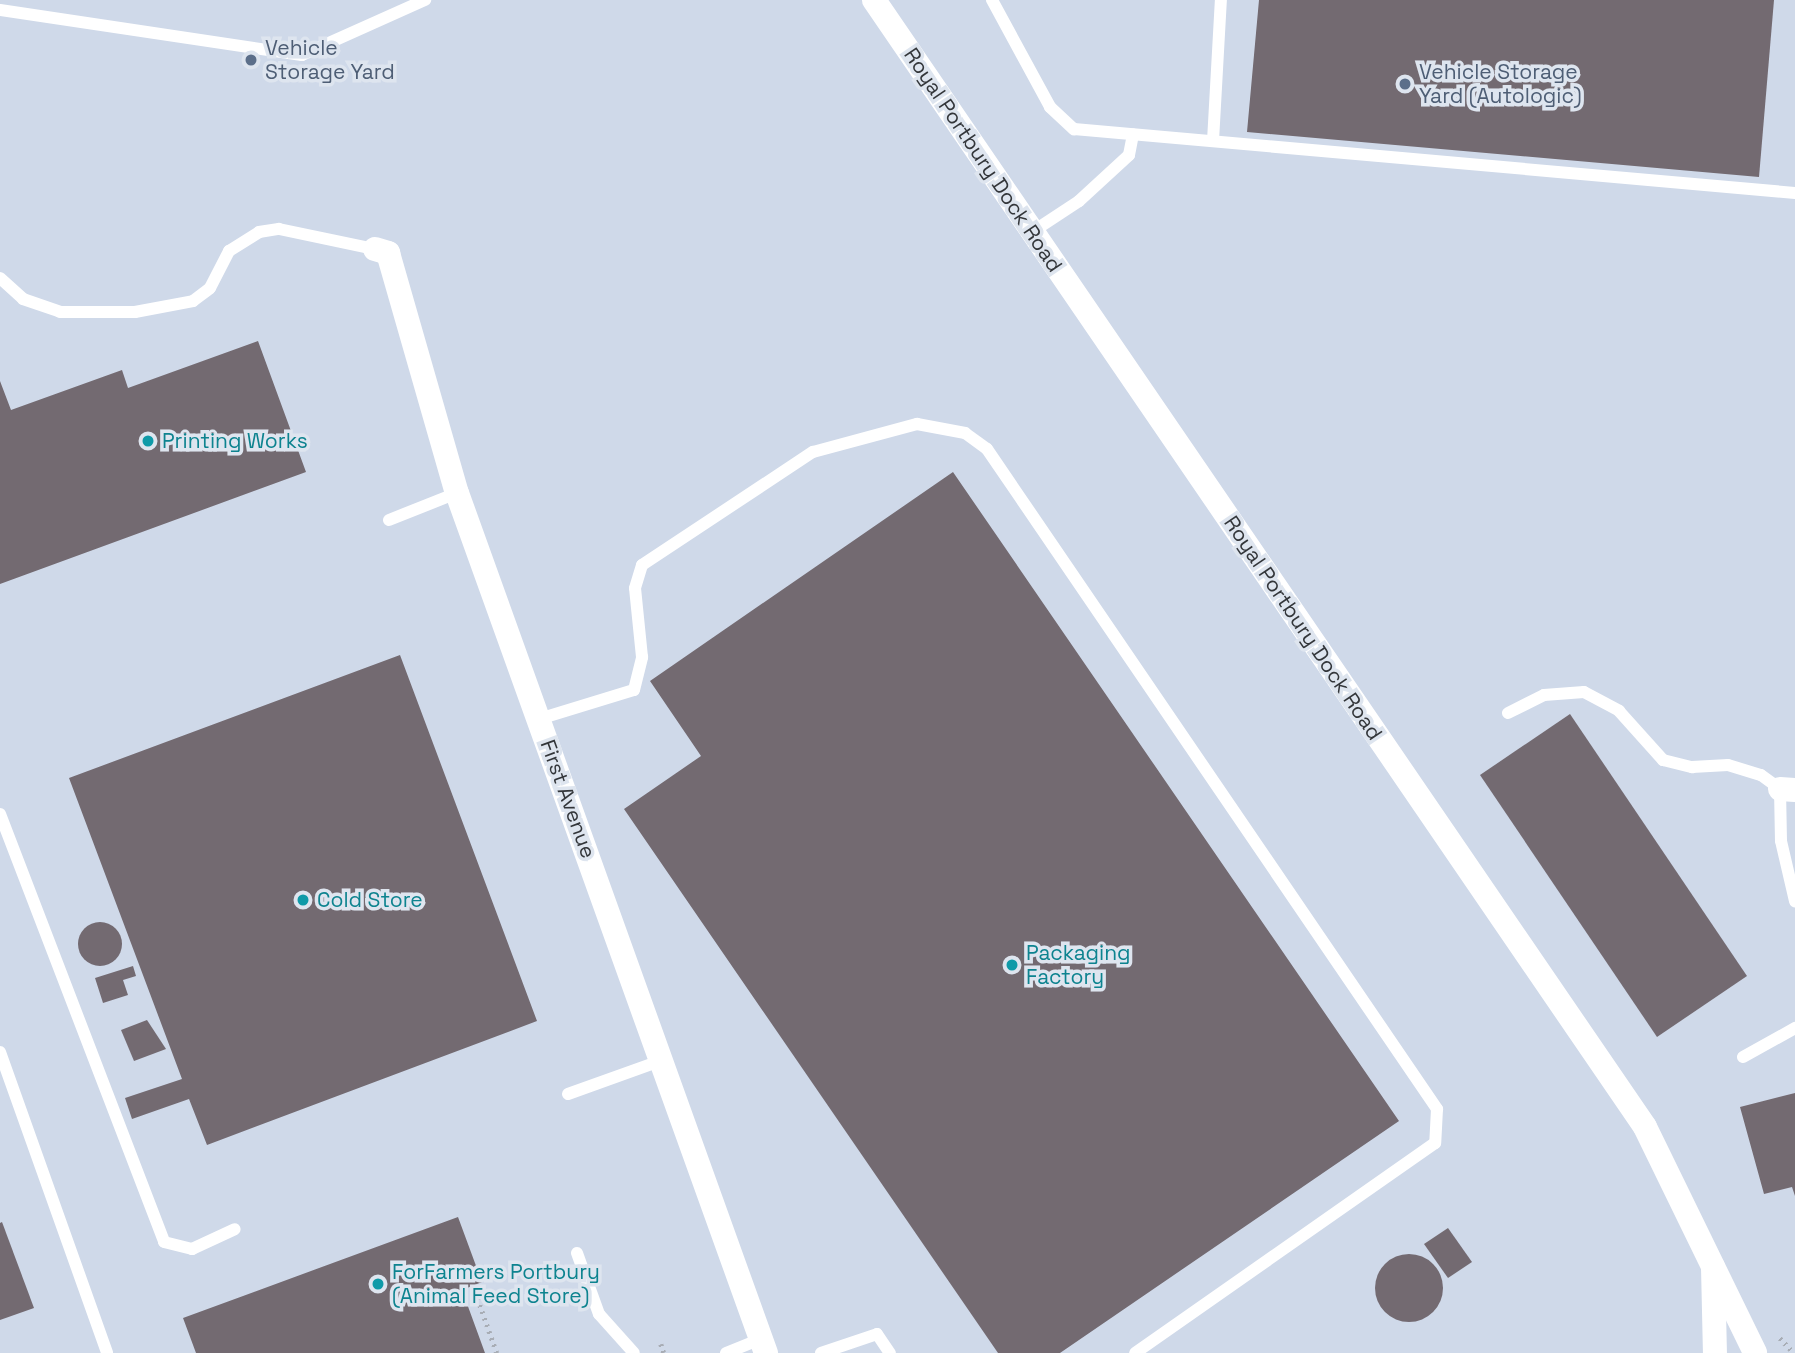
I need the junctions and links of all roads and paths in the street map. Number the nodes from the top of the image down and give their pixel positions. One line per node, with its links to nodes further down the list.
1 (425, 0): 5 (lane)
2 (874, 0): 9 (street, Royal Portbury Dock Road)
3 (992, 0): 6 (lane)
4 (1221, 0): 7 (lane)
5 (0, 10)
6 (1133, 134): 7 (lane); 9 (lane)
7 (1213, 141): 8 (lane)
8 (1795, 192)
9 (1032, 232): 26 (street, Royal Portbury Dock Road)
10 (375, 248): 11 (lane); 12 (street, First Avenue)
11 (0, 278)
12 (457, 493): 13 (lane); 15 (street, First Avenue)
13 (389, 520)
14 (1508, 713): 16 (lane)
15 (539, 719): 22 (street, First Avenue); 37 (lane)
16 (1788, 790): 18 (lane)
17 (0, 814): 24 (lane)
18 (1795, 901)
19 (1795, 1028): 21 (lane)
20 (0, 1052): 30 (lane)
21 (1743, 1057)
22 (663, 1060): 23 (lane); 29 (street, First Avenue)
23 (568, 1094)
24 (235, 1229)
25 (576, 1253): 32 (lane)
26 (1713, 1267): 38 (street, Royal Portbury Dock Road); 39 (street, Royal Portbury Dock Road)
27 (473, 1285): 31 (path)
28 (661, 1344): 33 (path)
29 (763, 1346): 34 (lane)
30 (107, 1353)
31 (497, 1353)
32 (634, 1353)
33 (664, 1353)
34 (726, 1353)
35 (821, 1353): 36 (lane)
36 (890, 1353)
37 (1135, 1353)
38 (1715, 1353)
39 (1755, 1353)

